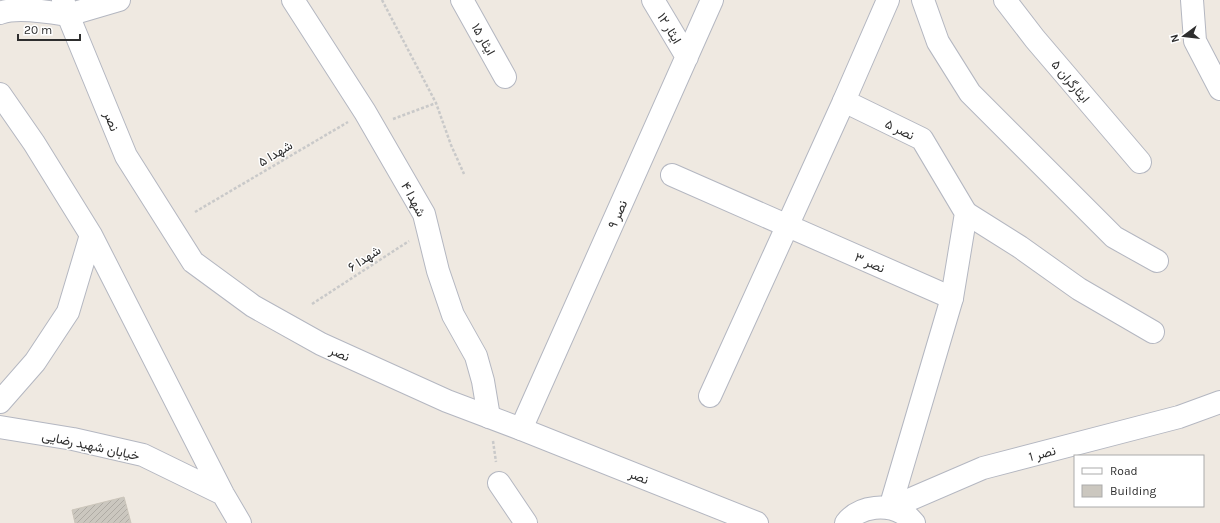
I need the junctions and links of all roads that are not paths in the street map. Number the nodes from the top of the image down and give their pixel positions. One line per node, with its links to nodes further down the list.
1 (119, 0): 10 (street)
2 (293, 0): 28 (street, شهدا ۴)
3 (462, 0): 13 (street, ایثار ۱۵)
4 (653, 0): 12 (street, ایثار ۱۲)
5 (712, 0): 12 (street, نصر ۹)
6 (888, 0): 16 (street)
7 (923, 0): 22 (street)
8 (1005, 0): 17 (street, ایثارگران ۵)
9 (1192, 0): 14 (street)
10 (65, 7): 11 (street); 28 (street, نصر)
11 (0, 13)
12 (687, 57): 30 (street, نصر ۹)
13 (505, 77)
14 (1220, 89)
15 (0, 94): 21 (street)
16 (844, 101): 19 (street, نصر ۵); 20 (street)
17 (1140, 162)
18 (672, 175): 20 (street, نصر ۳)
19 (966, 213): 23 (street); 24 (street)
20 (788, 226): 23 (street, نصر ۳); 25 (street)
21 (91, 235): 26 (street); 32 (street)
22 (1157, 261)
23 (952, 298): 33 (street)
24 (1153, 332)
25 (710, 396)
26 (0, 402)
27 (1220, 402): 33 (street, نصر 1)
28 (489, 417): 30 (street, نصر)
29 (0, 427): 32 (street, خیابان شهید رضایی)
30 (521, 429): 36 (street, نصر)
31 (499, 482): 35 (street)
32 (222, 494): 34 (street)
33 (890, 508): 37 (street); 38 (street)
34 (240, 523)
35 (526, 523)
36 (757, 523)
37 (846, 523)
38 (914, 523)

